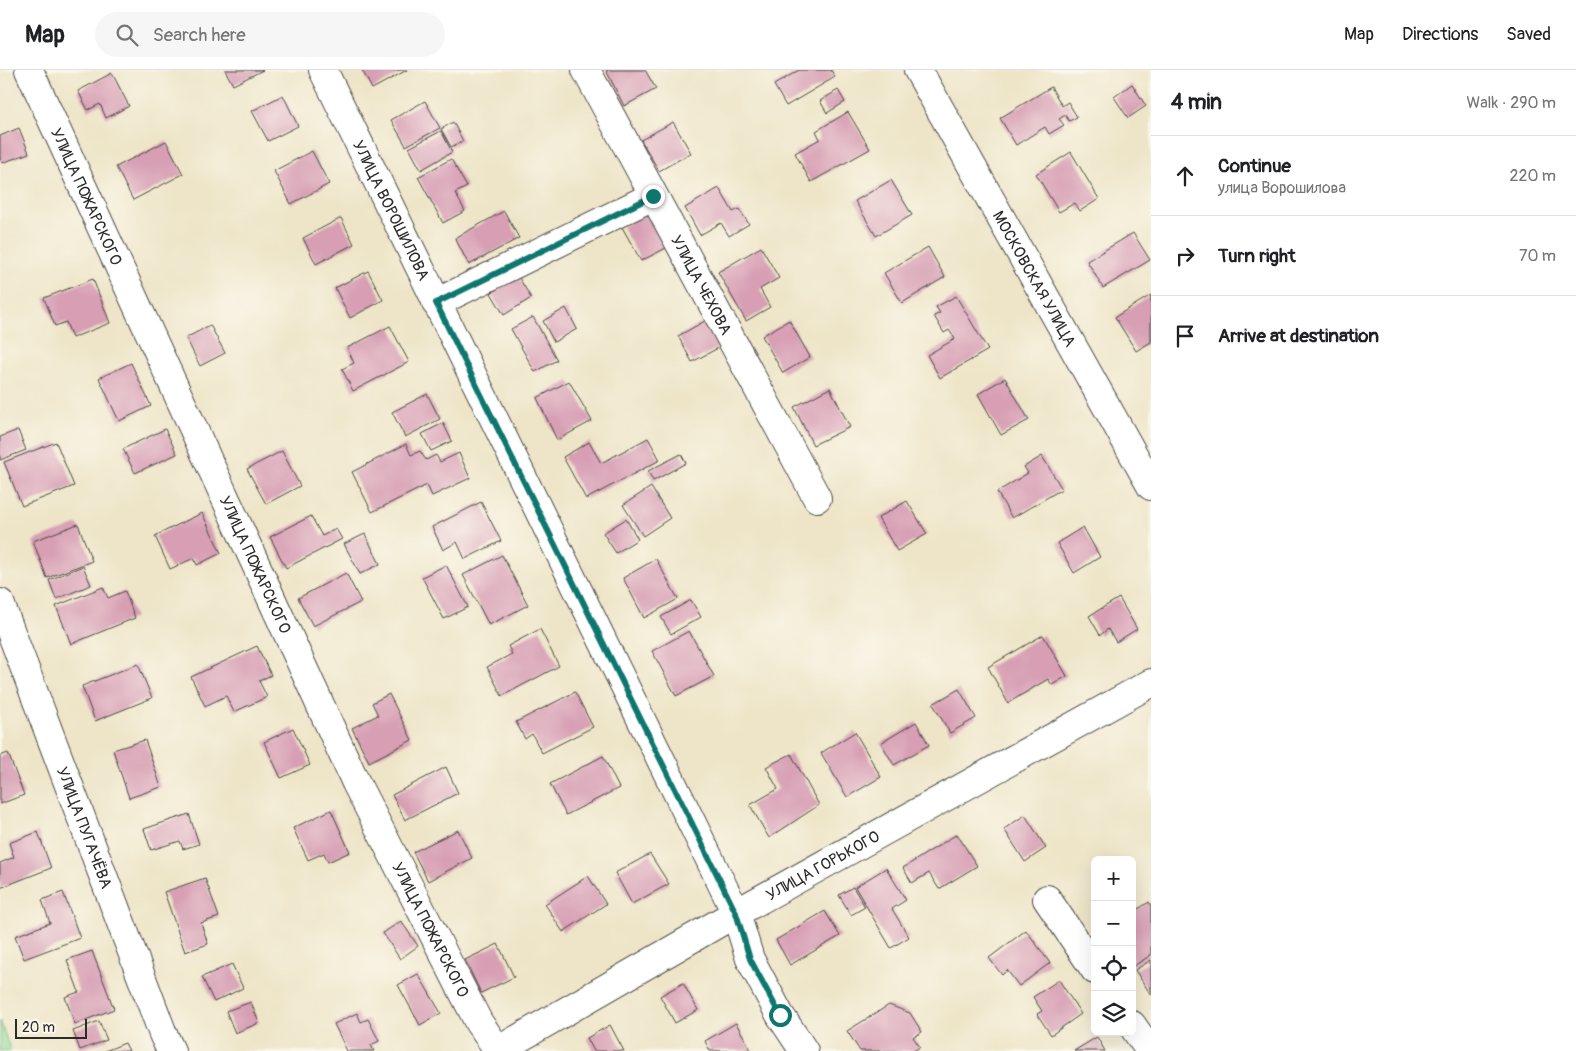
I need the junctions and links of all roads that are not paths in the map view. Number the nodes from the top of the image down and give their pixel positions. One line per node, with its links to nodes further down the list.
1 (29, 70): 16 (street, УЛИЦА ПОЖАРСКОГО)
2 (323, 70): 6 (street, УЛИЦА ВОРОШИЛОВА)
3 (586, 70): 5 (street, УЛИЦА ЧЕХОВА)
4 (918, 70): 7 (street, МОСКОВСКАЯ УЛИЦА)
5 (653, 196): 6 (street); 8 (street, УЛИЦА ЧЕХОВА)
6 (436, 303): 12 (street, УЛИЦА ВОРОШИЛОВА)
7 (1151, 486)
8 (817, 498)
9 (0, 602): 15 (street, УЛИЦА ПУГАЧЁВА)
10 (1151, 683): 12 (street, УЛИЦА ГОРЬКОГО)
11 (1047, 899): 13 (street)
12 (736, 913): 16 (street, УЛИЦА ГОРЬКОГО); 17 (street, УЛИЦА ВОРОШИЛОВА)
13 (1091, 964)
14 (1136, 1031): 18 (street)
15 (171, 1051)
16 (498, 1051)
17 (804, 1051)
18 (1150, 1051)

